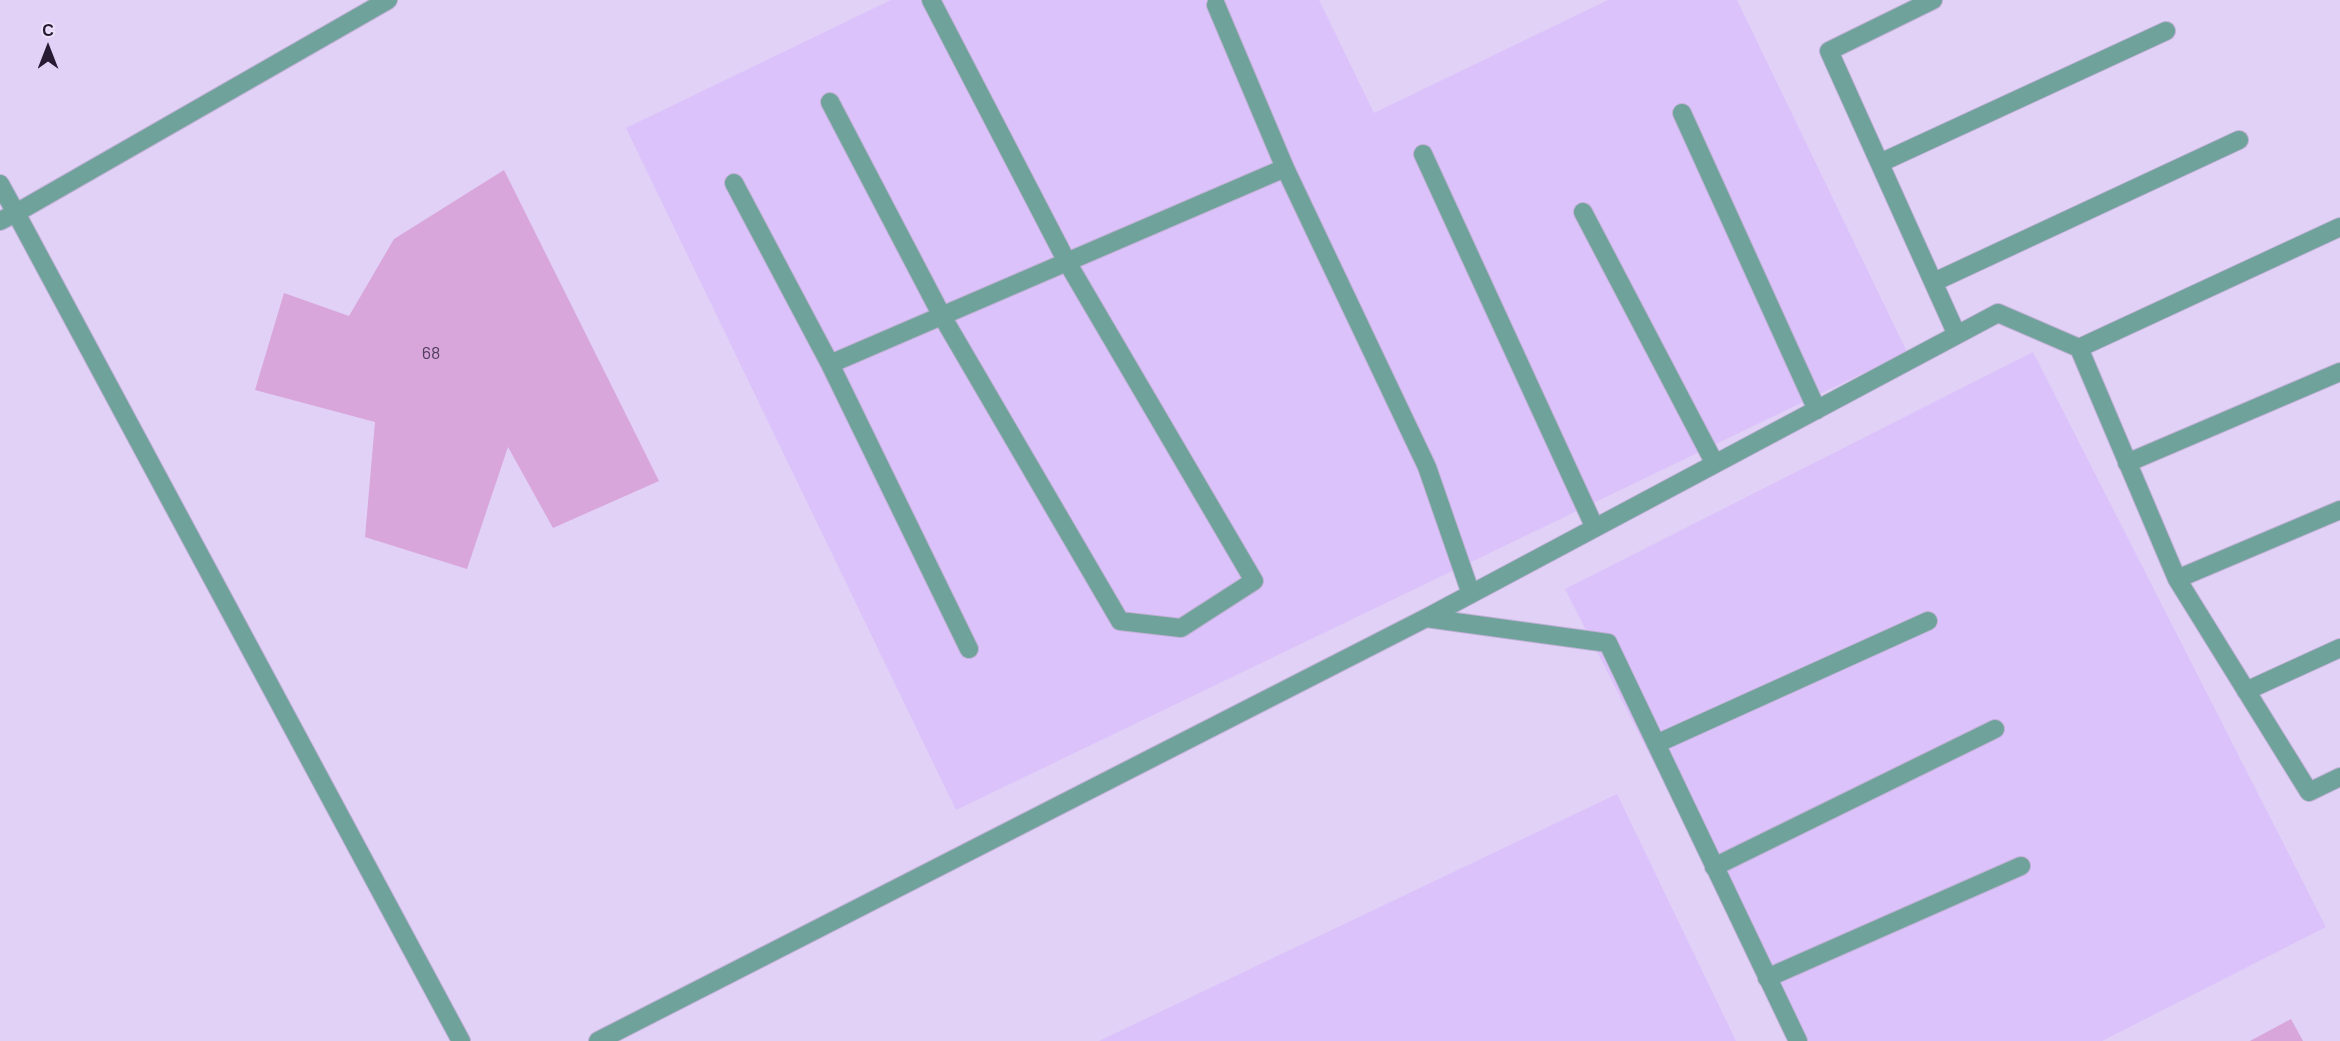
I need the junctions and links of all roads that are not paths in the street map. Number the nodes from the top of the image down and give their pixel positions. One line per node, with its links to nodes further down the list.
1 (388, 0): 15 (lane)
2 (931, 0): 17 (lane)
3 (1933, 0): 10 (lane)
4 (1216, 5): 11 (lane)
5 (2166, 31): 10 (lane)
6 (830, 102): 19 (lane)
7 (1682, 113): 24 (lane)
8 (2239, 140): 18 (lane)
9 (1423, 154): 28 (lane)
10 (1880, 163): 18 (lane)
11 (1285, 168): 17 (lane); 30 (lane)
12 (734, 183): 22 (lane)
13 (0, 184): 15 (lane)
14 (1583, 212): 26 (lane)
15 (8, 217): 42 (lane)
16 (2340, 227): 21 (lane)
17 (1067, 262): 19 (lane); 19 (lane)
18 (1934, 282): 20 (lane)
19 (942, 316): 22 (lane)
20 (1957, 335): 21 (lane); 24 (lane)
21 (2079, 348): 25 (lane)
22 (830, 364): 34 (lane)
23 (2340, 372): 25 (lane)
24 (1816, 410): 26 (lane)
25 (2127, 463): 29 (lane)
26 (1715, 464): 28 (lane)
27 (2340, 510): 29 (lane)
28 (1595, 528): 30 (lane)
29 (2176, 579): 35 (lane)
30 (1471, 594): 31 (lane)
31 (1426, 618): 37 (lane); 43 (lane)
32 (1928, 621): 37 (lane)
33 (2340, 648): 35 (lane)
34 (969, 649)
35 (2246, 691): 38 (lane)
36 (1995, 729): 40 (lane)
37 (1656, 744): 40 (lane)
38 (2340, 777)
39 (2020, 866): 41 (lane)
40 (1714, 867): 41 (lane)
41 (1767, 978): 44 (lane)
42 (461, 1041)
43 (598, 1041)
44 (1797, 1041)

